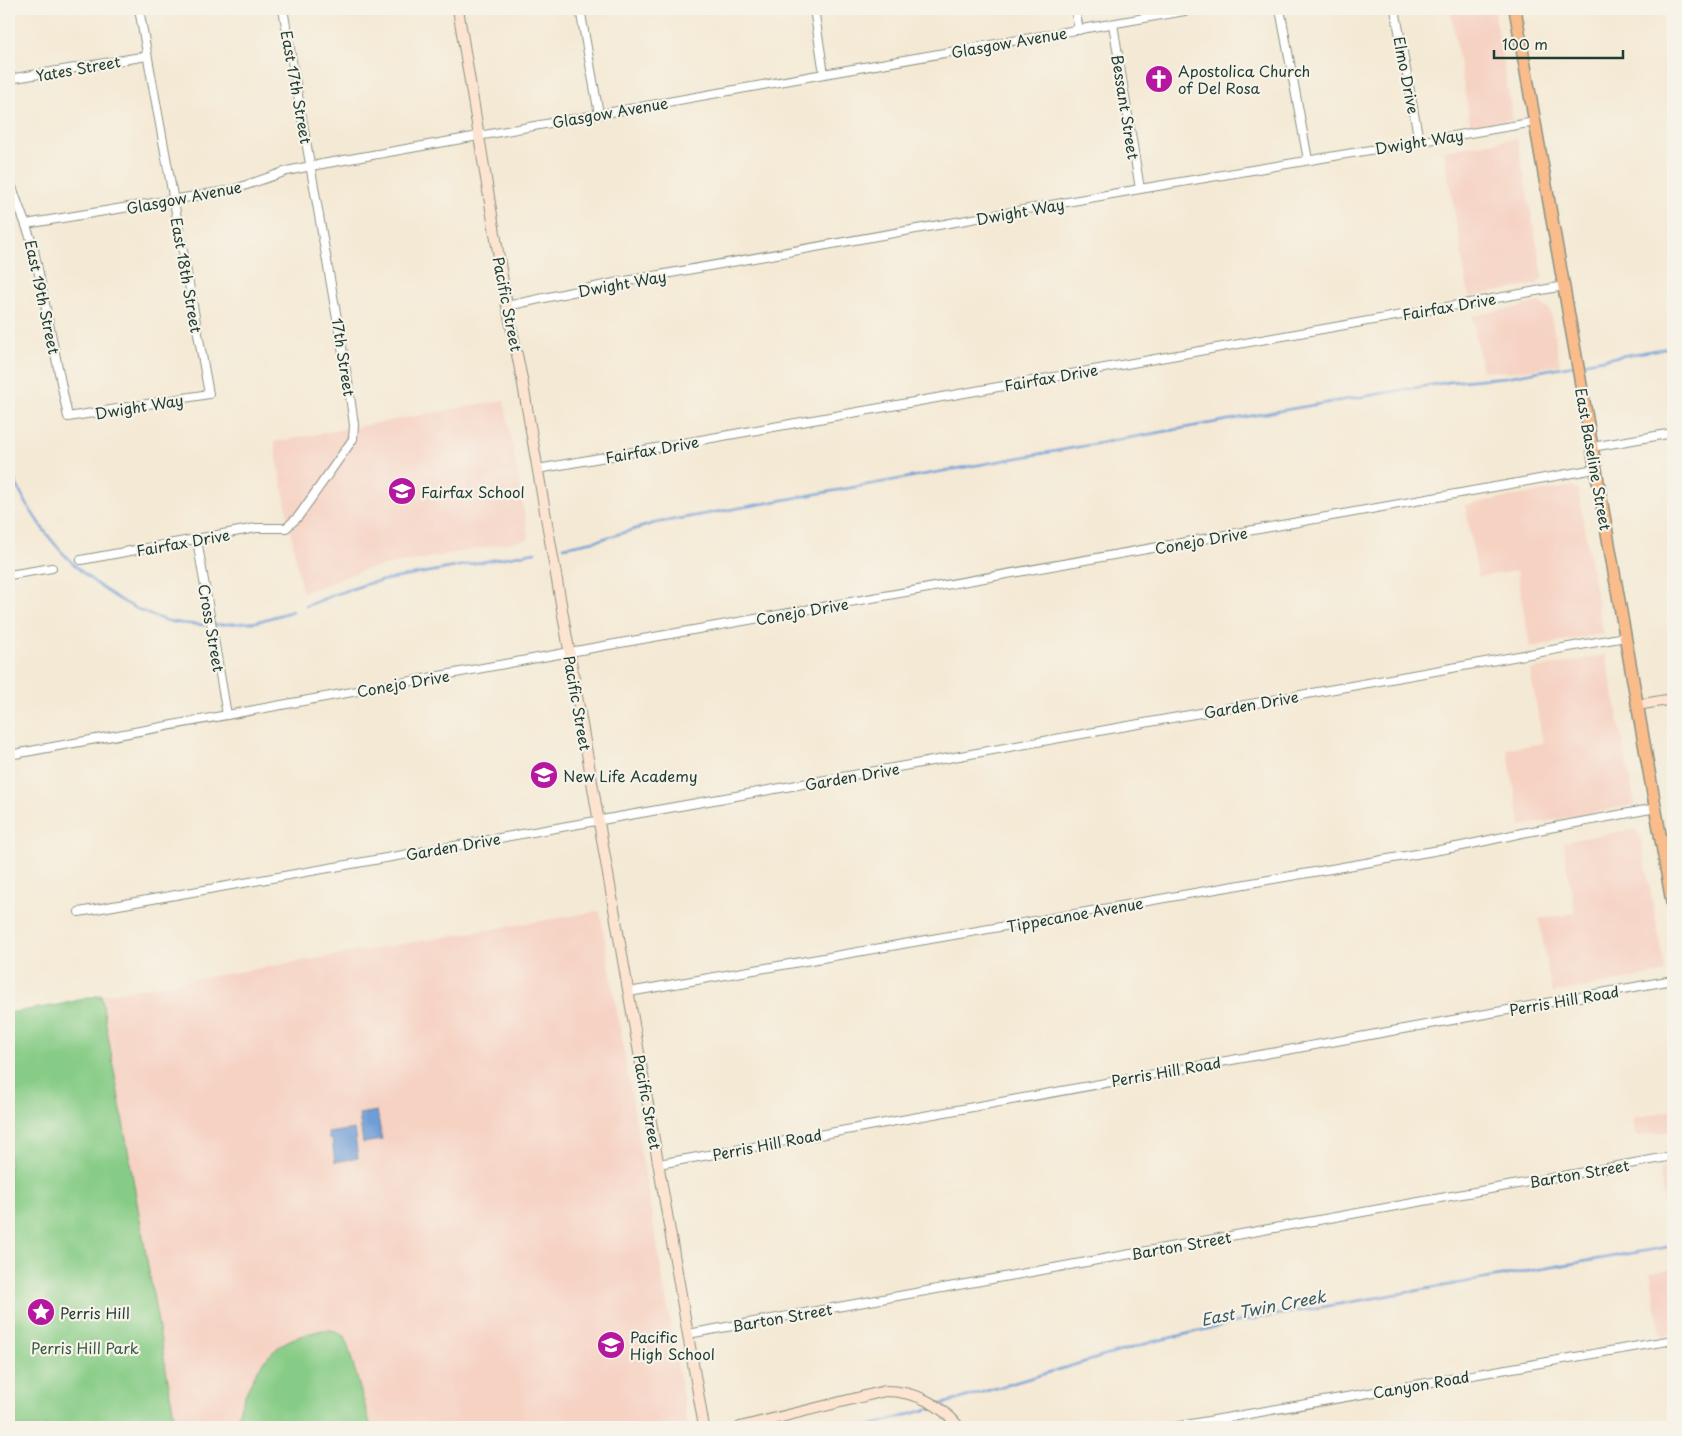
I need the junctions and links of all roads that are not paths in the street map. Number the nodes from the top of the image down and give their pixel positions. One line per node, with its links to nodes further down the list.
1 (139, 9): 13 (street, East 18th Street)
2 (283, 9): 21 (street, East 17th Street)
3 (458, 9): 18 (street, Pacific Street)
4 (580, 9): 16 (street)
5 (814, 9): 14 (street)
6 (1075, 9): 12 (street)
7 (1196, 9): 11 (street, Glasgow Avenue)
8 (1280, 9): 20 (street)
9 (1395, 9): 19 (street, Elmo Drive)
10 (1515, 9): 17 (main road, East Baseline Street)
11 (1113, 24): 12 (street, Glasgow Avenue); 23 (street, Bessant Street)
12 (1079, 30): 14 (street, Glasgow Avenue)
13 (147, 56): 15 (street, Yates Street); 24 (street, East 18th Street)
14 (824, 74): 16 (street, Glasgow Avenue)
15 (9, 79)
16 (599, 114): 18 (street, Glasgow Avenue)
17 (1535, 122): 19 (street, Dwight Way); 26 (main road, East Baseline Street)
18 (480, 136): 21 (street, Glasgow Avenue); 27 (street, Pacific Street)
19 (1420, 141): 20 (street, Dwight Way)
20 (1308, 160): 23 (street, Dwight Way)
21 (312, 166): 24 (street, Glasgow Avenue); 34 (street, 17th Street)
22 (9, 179): 25 (street, East 19th Street)
23 (1140, 189): 27 (street, Dwight Way)
24 (174, 200): 25 (street, Glasgow Avenue); 28 (street, East 18th Street)
25 (26, 224): 29 (street, East 19th Street)
26 (1564, 286): 31 (main road, East Baseline Street); 33 (street, Fairfax Drive)
27 (507, 306): 33 (street, Pacific Street)
28 (209, 394): 29 (street, Dwight Way)
29 (68, 417)
30 (1673, 432): 31 (street)
31 (1592, 447): 32 (main road, East Baseline Street)
32 (1596, 469): 39 (main road, East Baseline Street); 40 (street, Conejo Drive)
33 (538, 470): 40 (street, Pacific Street)
34 (286, 528): 35 (street, Fairfax Drive)
35 (196, 540): 36 (street, Fairfax Drive); 43 (street, Cross Street)
36 (81, 560)
37 (52, 568): 38 (street)
38 (9, 575)
39 (1625, 637): 42 (main road, East Baseline Street); 46 (street, Garden Drive)
40 (570, 652): 43 (street, Conejo Drive); 46 (street, Pacific Street)
41 (1673, 699): 42 (street)
42 (1637, 705): 45 (main road, East Baseline Street)
43 (228, 716): 44 (street, Conejo Drive)
44 (9, 755)
45 (1656, 808): 47 (main road, East Baseline Street); 50 (street, Tippecanoe Avenue)
46 (599, 821): 48 (street, Garden Drive); 50 (street, Pacific Street)
47 (1673, 908)
48 (79, 912)
49 (1673, 980): 52 (street, Perris Hill Road)
50 (628, 992): 52 (street, Pacific Street)
51 (1673, 1156): 53 (street, Barton Street)
52 (659, 1164): 53 (street, Pacific Street)
53 (688, 1334): 56 (street, Pacific Street)
54 (1671, 1341): 58 (street, Canyon Road)
55 (954, 1422): 57 (street)
56 (704, 1427)
57 (740, 1427)
58 (1174, 1427)

